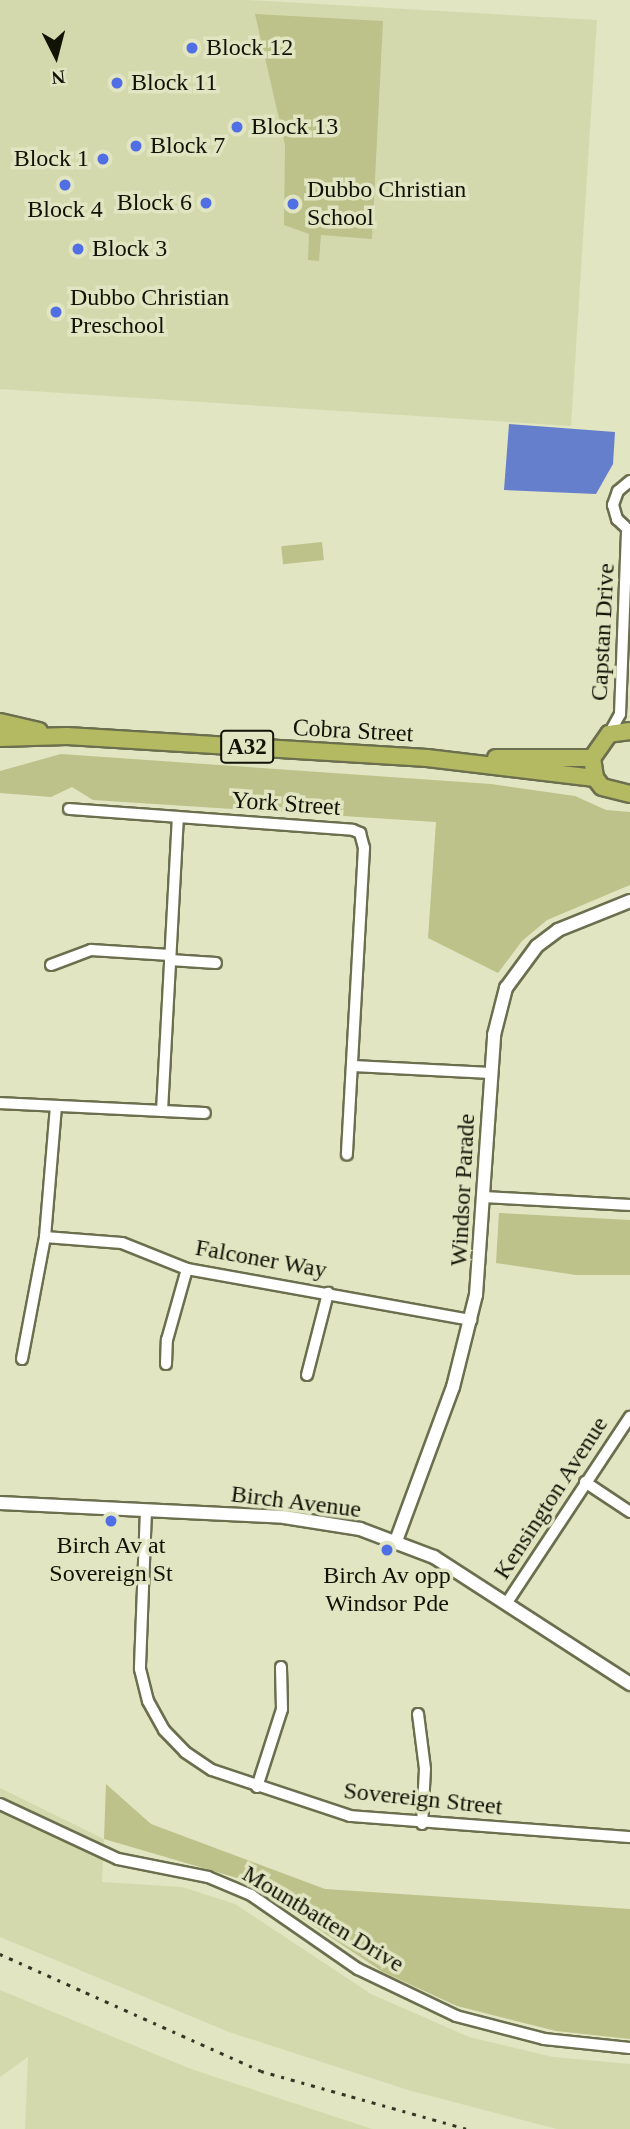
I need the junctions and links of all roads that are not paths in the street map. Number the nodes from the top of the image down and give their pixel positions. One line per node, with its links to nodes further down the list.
1 (630, 481): 2 (street)
2 (629, 530): 5 (street, Capstan Drive)
3 (0, 723): 6 (highway, Cobra Street / A32)
4 (630, 732): 5 (highway)
5 (609, 734): 9 (highway)
6 (67, 736): 7 (highway, Cobra Street / A32); 8 (highway, Cobra Street / A32)
7 (0, 738)
8 (427, 758): 9 (highway, Cobra Street / A32); 10 (highway, Cobra Street / A32)
9 (592, 758): 10 (highway)
10 (595, 778): 11 (highway, A32)
11 (630, 794)
12 (69, 809): 13 (street)
13 (178, 817): 15 (street); 18 (street, York Street)
14 (630, 901): 19 (street, Windsor Parade)
15 (170, 958): 16 (street); 17 (street); 22 (street)
16 (216, 963)
17 (51, 965)
18 (353, 1066): 19 (street); 24 (street, York Street)
19 (491, 1073): 25 (street, Windsor Parade)
20 (0, 1103): 21 (street)
21 (56, 1106): 22 (street); 27 (street)
22 (162, 1111): 23 (street)
23 (205, 1113)
24 (347, 1155)
25 (484, 1197): 26 (street); 30 (street, Windsor Parade)
26 (630, 1205)
27 (45, 1237): 28 (street, Falconer Way); 31 (street)
28 (187, 1269): 29 (street, Falconer Way); 32 (street)
29 (328, 1293): 30 (street, Falconer Way); 33 (street)
30 (471, 1320): 39 (street, Windsor Parade)
31 (22, 1359)
32 (166, 1364)
33 (307, 1375)
34 (630, 1417): 35 (street, Kensington Avenue)
35 (585, 1482): 38 (street); 40 (street, Kensington Avenue)
36 (0, 1503): 37 (street, Birch Avenue)
37 (146, 1510): 39 (street, Birch Avenue); 44 (street, Sovereign Street)
38 (630, 1513)
39 (396, 1541): 40 (street, Birch Avenue)
40 (508, 1601): 42 (street, Birch Avenue)
41 (281, 1667): 44 (street)
42 (630, 1684)
43 (418, 1714): 46 (street)
44 (257, 1787): 46 (street, Sovereign Street)
45 (0, 1804): 48 (street, Mountbatten Drive)
46 (422, 1824): 47 (street, Sovereign Street)
47 (630, 1837)
48 (630, 2048)

